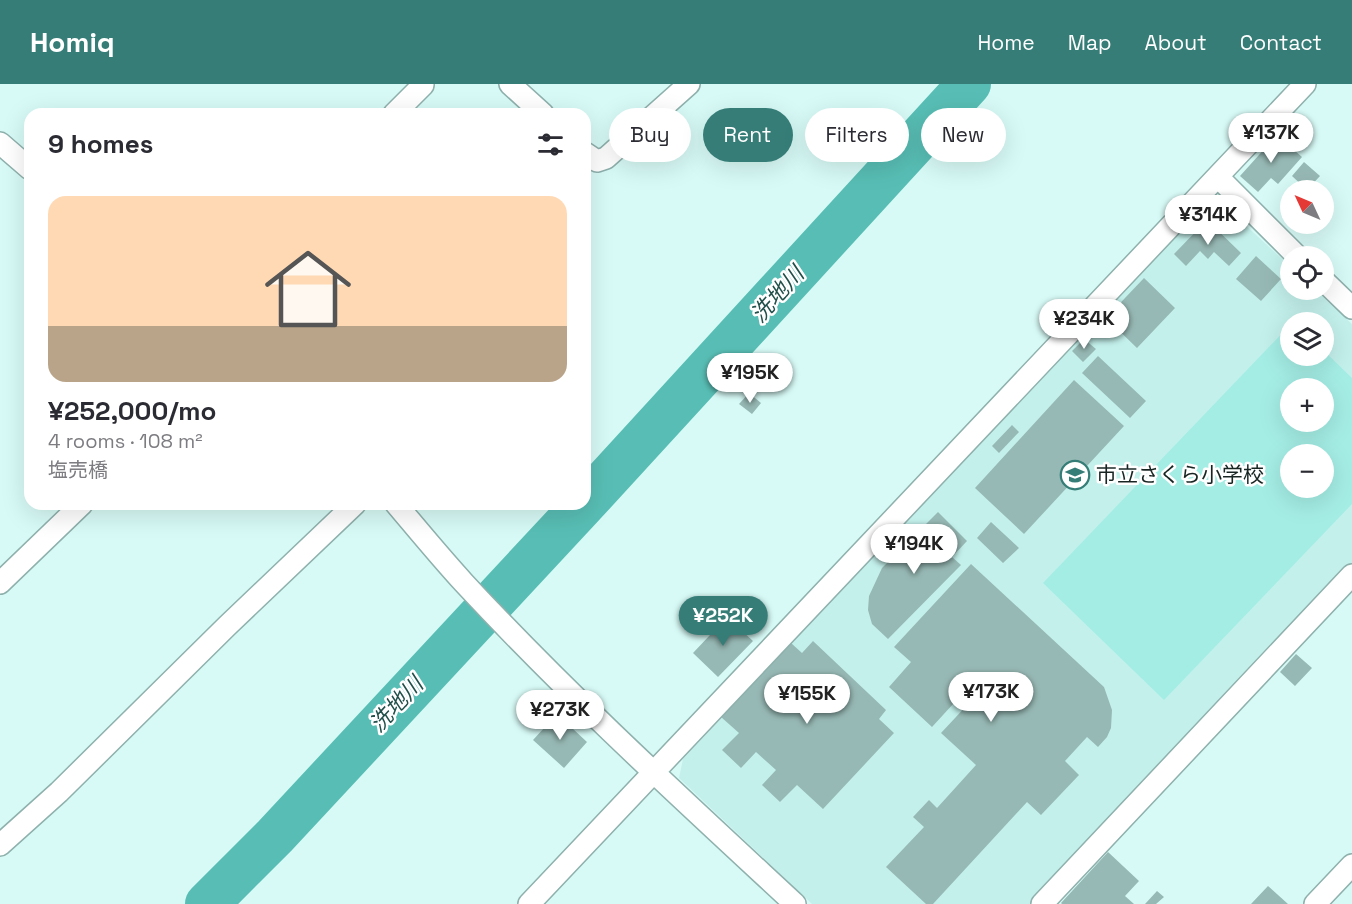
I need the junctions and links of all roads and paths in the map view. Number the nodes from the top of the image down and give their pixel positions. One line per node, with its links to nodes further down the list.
1 (510, 84): 6 (street)
2 (689, 84): 8 (street)
3 (1305, 84): 10 (street)
4 (423, 85): 5 (street)
5 (400, 108)
6 (536, 108)
7 (0, 143): 9 (street)
8 (591, 156)
9 (24, 164)
10 (1218, 177): 11 (street); 19 (street)
11 (1287, 246)
12 (1334, 289): 13 (street)
13 (1350, 302)
14 (76, 510): 18 (street)
15 (349, 510): 20 (street)
16 (401, 510): 19 (street)
17 (1352, 575): 24 (street)
18 (0, 583)
19 (654, 772): 22 (street); 23 (street)
20 (0, 844)
21 (1352, 866): 25 (street)
22 (529, 904)
23 (795, 904)
24 (1042, 904)
25 (1316, 904)

